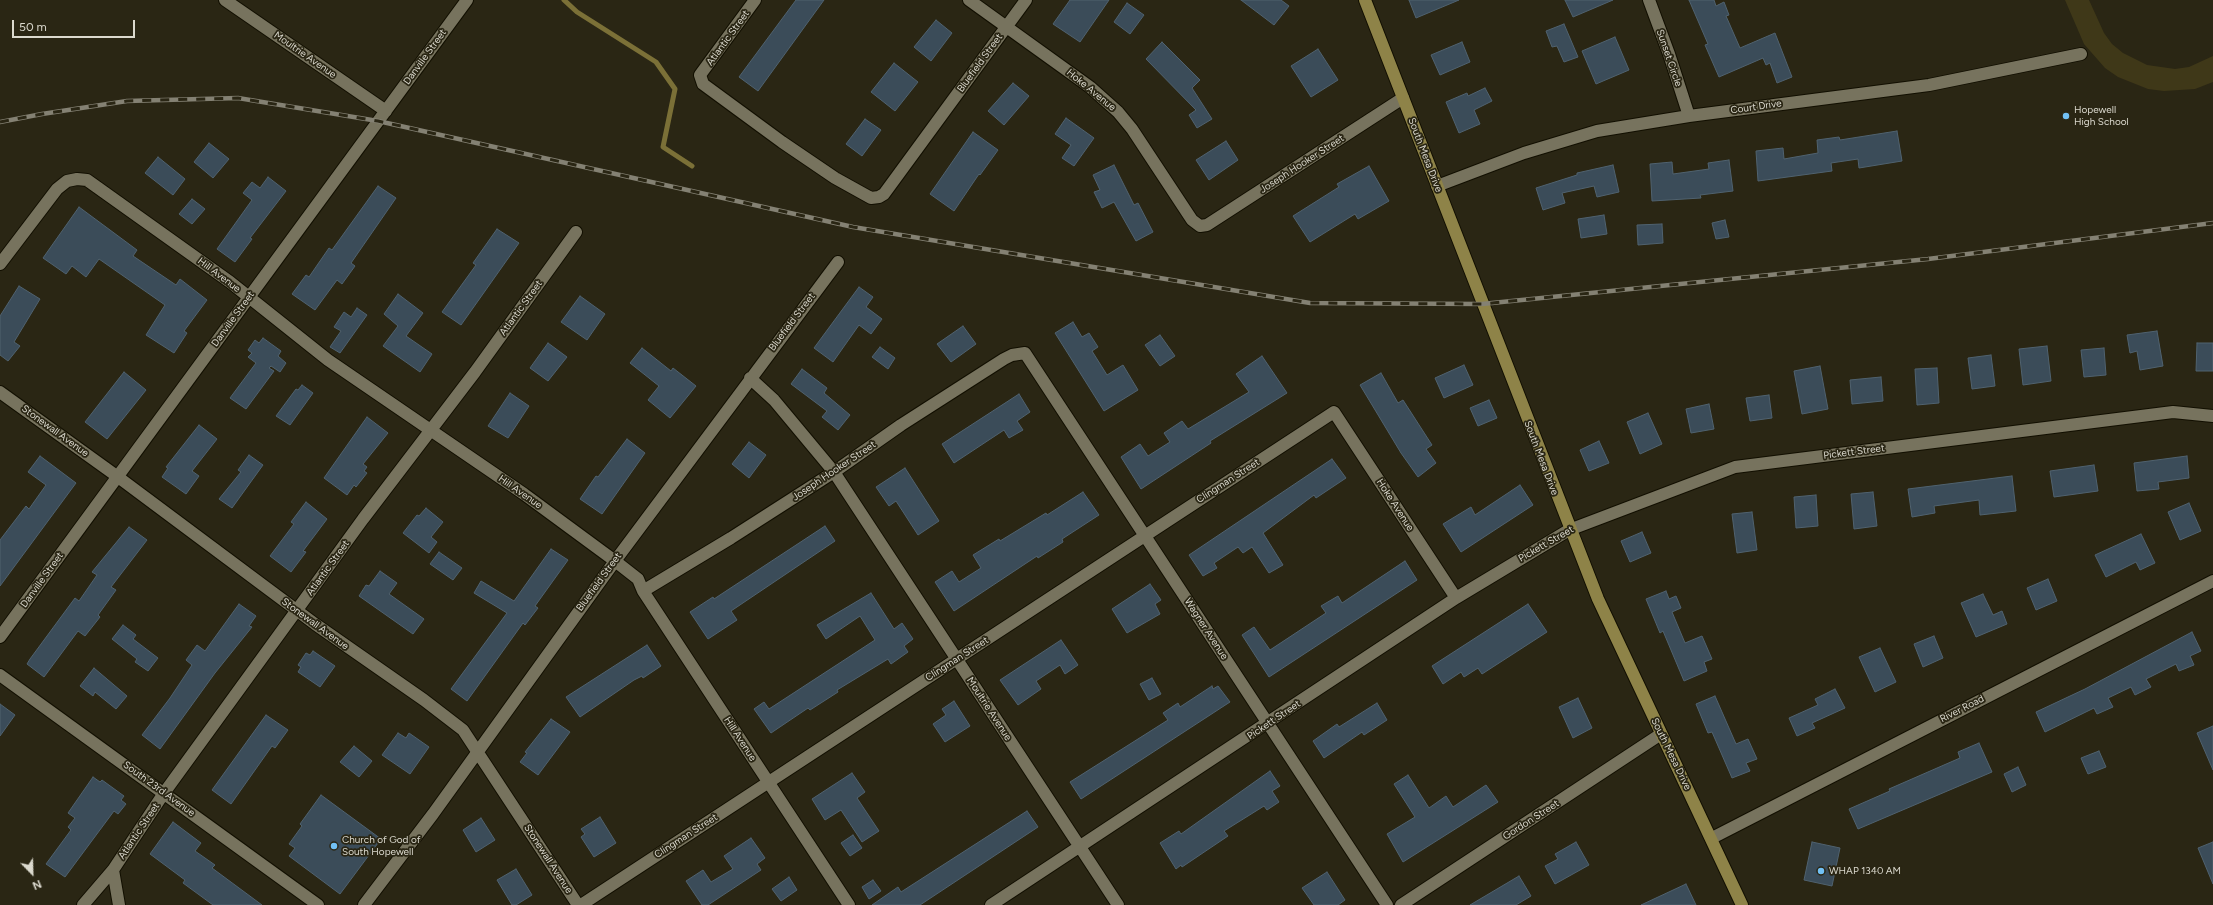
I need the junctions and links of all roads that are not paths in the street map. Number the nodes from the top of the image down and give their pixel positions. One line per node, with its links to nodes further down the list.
1 (225, 0): 12 (street, Moultrie Avenue)
2 (467, 0): 12 (street, Danville Street)
3 (755, 0): 10 (street, Atlantic Street)
4 (969, 0): 8 (street, Hoke Avenue)
5 (1026, 0): 8 (street, Bluefield Street)
6 (1649, 0): 13 (street, Sunset Circle)
7 (1365, 1): 11 (main road, South Mesa Drive)
8 (1006, 27): 10 (street, Bluefield Street); 15 (street, Hoke Avenue)
9 (2081, 54): 13 (street, Court Drive)
10 (700, 75)
11 (1403, 98): 14 (main road, South Mesa Drive); 15 (street, Joseph Hooker Street)
12 (386, 111): 19 (street, Danville Street)
13 (1689, 116): 14 (street, Court Drive)
14 (1437, 186): 28 (main road, South Mesa Drive)
15 (1200, 226)
16 (576, 232): 25 (street, Atlantic Street)
17 (838, 262): 21 (street, Bluefield Street)
18 (0, 264): 19 (street, Hill Avenue)
19 (249, 297): 25 (street, Hill Avenue); 27 (street, Danville Street)
20 (1025, 353): 26 (street, Joseph Hooker Street); 29 (street, Wagner Avenue)
21 (750, 378): 26 (street, Moultrie Avenue); 30 (street, Bluefield Street)
22 (0, 392): 27 (street, Stonewall Avenue)
23 (1334, 412): 29 (street, Clingman Street); 33 (street, Hoke Avenue)
24 (2213, 416): 28 (street, Pickett Street)
25 (431, 430): 30 (street, Hill Avenue); 34 (street, Atlantic Street)
26 (834, 472): 32 (street, Joseph Hooker Street); 36 (street, Moultrie Avenue)
27 (118, 476): 34 (street, Stonewall Avenue); 35 (street, Danville Street)
28 (1569, 530): 33 (street, Pickett Street); 39 (main road, South Mesa Drive)
29 (1145, 536): 36 (street, Clingman Street); 38 (street, Wagner Avenue)
30 (615, 561): 32 (street, Hill Avenue); 40 (street, Bluefield Street)
31 (2212, 585): 43 (street, River Road)
32 (643, 591): 41 (street, Hill Avenue)
33 (1456, 598): 38 (street, Pickett Street)
34 (297, 610): 40 (street, Stonewall Avenue); 42 (street, Atlantic Street)
35 (0, 638)
36 (956, 659): 41 (street, Clingman Street); 44 (street, Moultrie Avenue)
37 (0, 675): 42 (street, South 23rd Avenue)
38 (1268, 724): 44 (street, Pickett Street); 55 (street, Wagner Avenue)
39 (1661, 734): 43 (main road, South Mesa Drive); 56 (street, Gordon Street)
40 (477, 750): 49 (street, Bluefield Street); 50 (street, Stonewall Avenue)
41 (768, 782): 51 (street, Clingman Street); 52 (street, Hill Avenue)
42 (164, 793): 45 (street, Atlantic Street); 48 (street, South 23rd Avenue)
43 (1712, 838): 57 (main road, South Mesa Drive)
44 (1080, 847): 53 (street, Pickett Street); 54 (street, Moultrie Avenue)
45 (112, 870): 46 (street, Atlantic Street); 47 (street)
46 (83, 905)
47 (119, 905)
48 (318, 905)
49 (364, 905)
50 (578, 905)
51 (581, 905)
52 (849, 905)
53 (991, 905)
54 (1118, 905)
55 (1387, 905)
56 (1401, 905)
57 (1742, 905)

